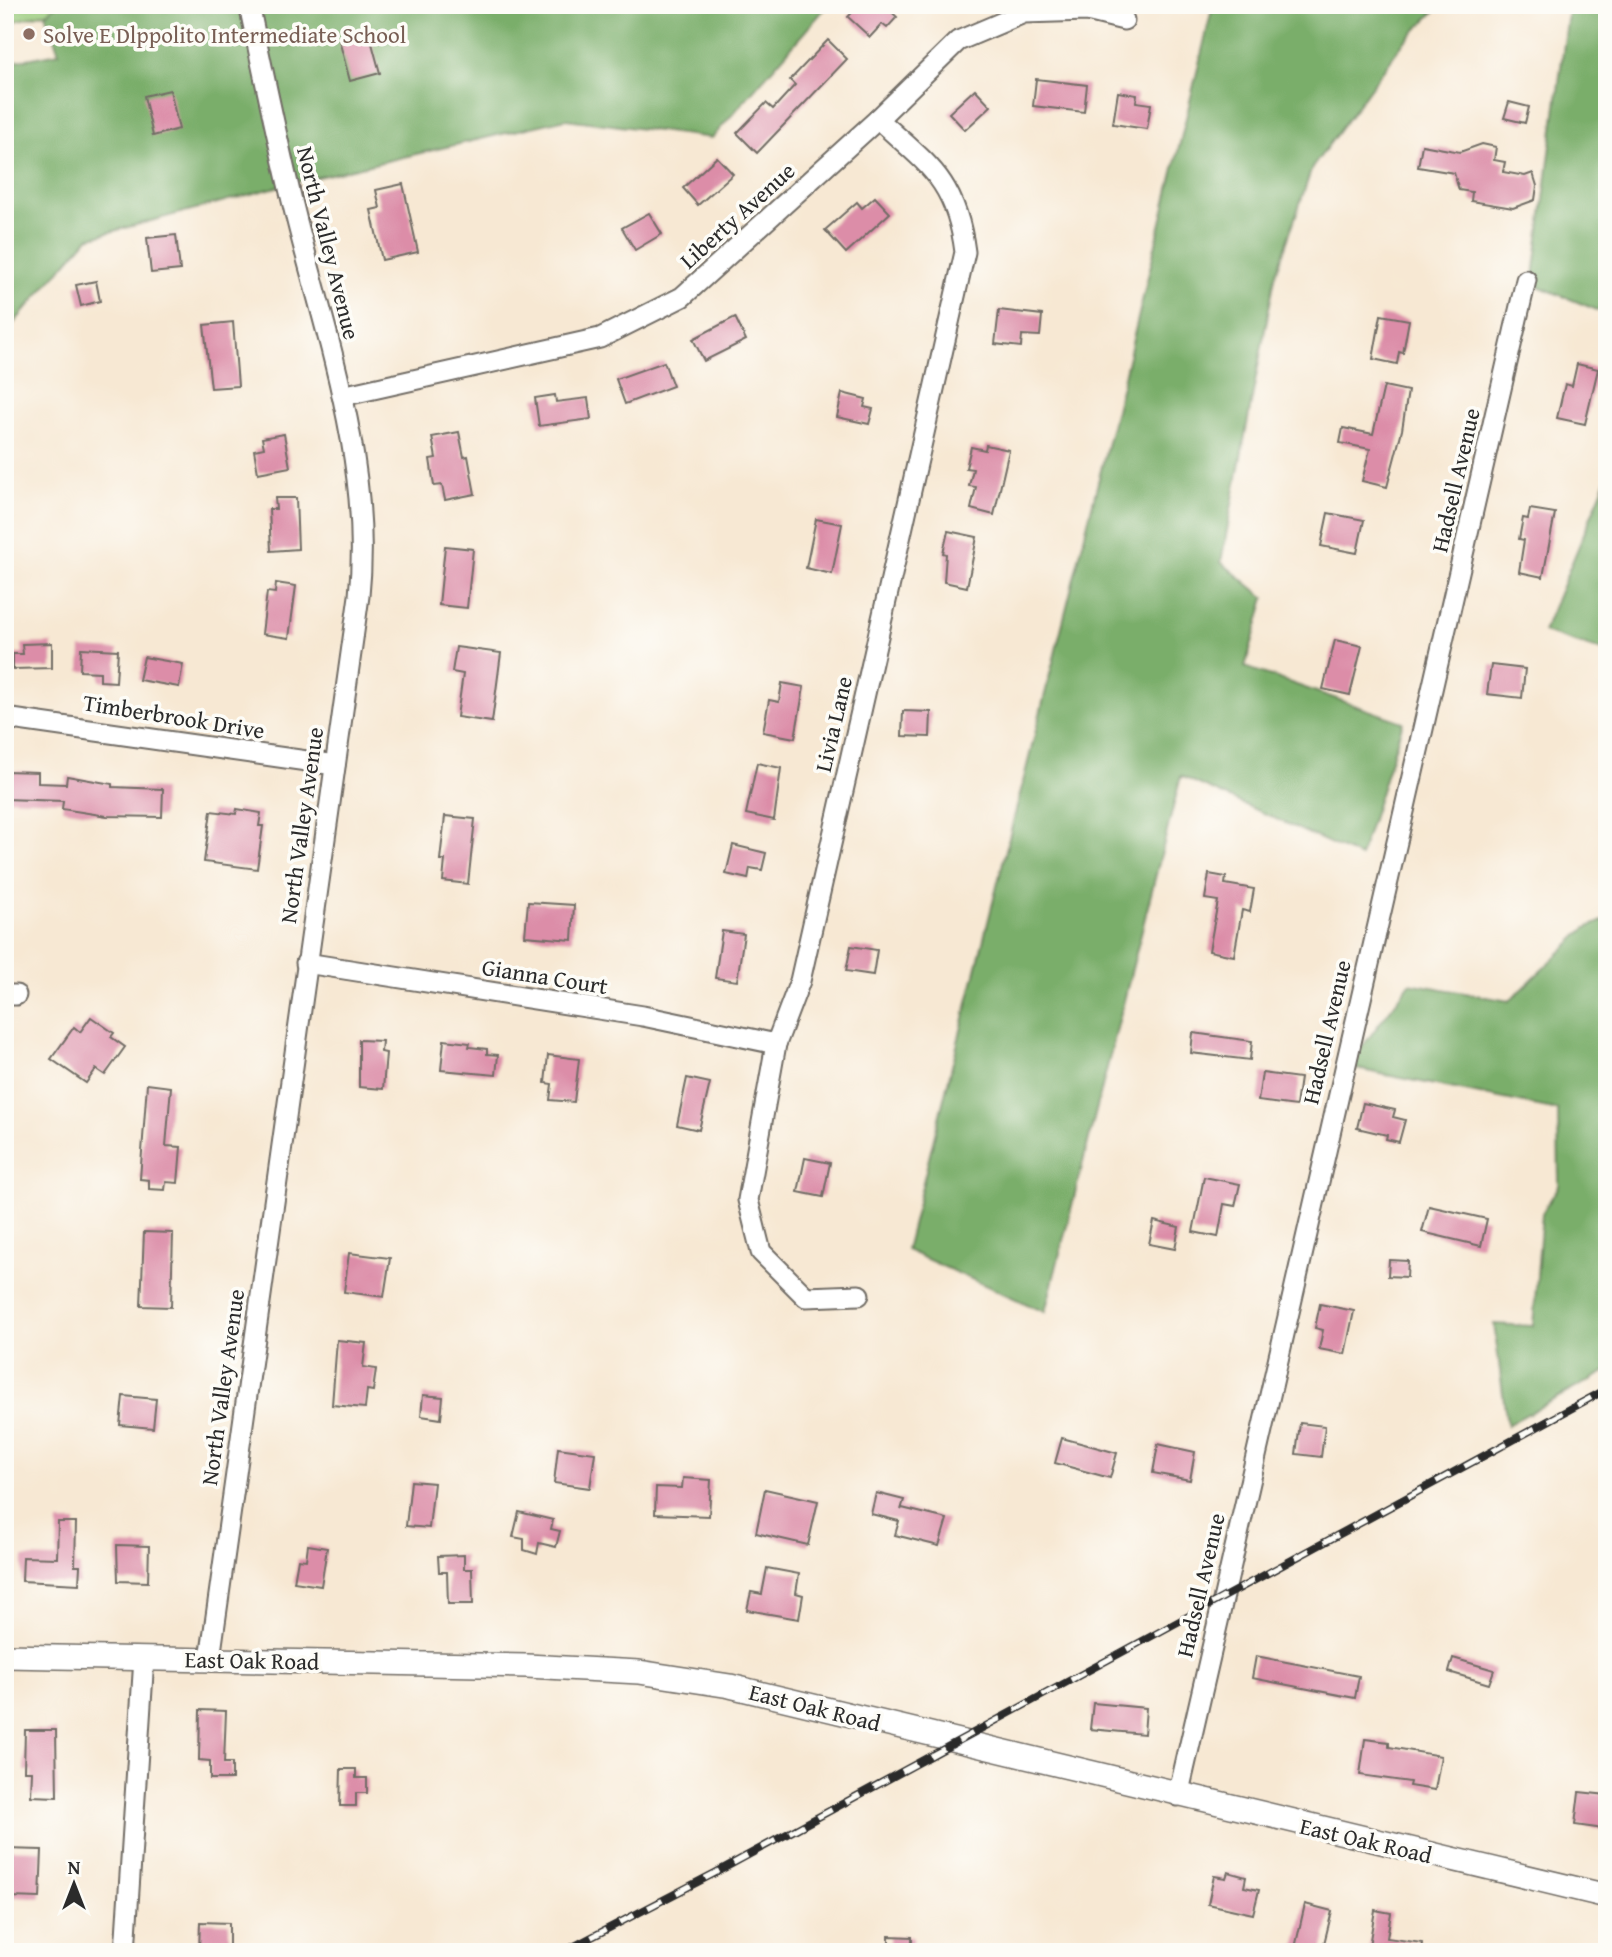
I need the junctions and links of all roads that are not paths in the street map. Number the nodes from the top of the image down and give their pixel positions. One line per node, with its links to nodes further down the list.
1 (249, 5): 5 (street, North Valley Avenue)
2 (1124, 20): 3 (street, Liberty Avenue)
3 (878, 119): 5 (street, Liberty Avenue); 9 (street, Livia Lane)
4 (1526, 280): 14 (street, Hadsell Avenue)
5 (342, 396): 7 (street, North Valley Avenue)
6 (5, 718): 7 (street, Timberbrook Drive)
7 (335, 765): 8 (street, North Valley Avenue)
8 (306, 963): 9 (street, Gianna Court); 13 (street, North Valley Avenue)
9 (776, 1044): 10 (street, Livia Lane)
10 (859, 1295)
11 (5, 1656): 12 (street, East Oak Road)
12 (144, 1658): 13 (street, East Oak Road); 16 (street)
13 (210, 1659): 14 (street, East Oak Road)
14 (1178, 1796): 15 (street, East Oak Road)
15 (1607, 1896)
16 (125, 1952)

